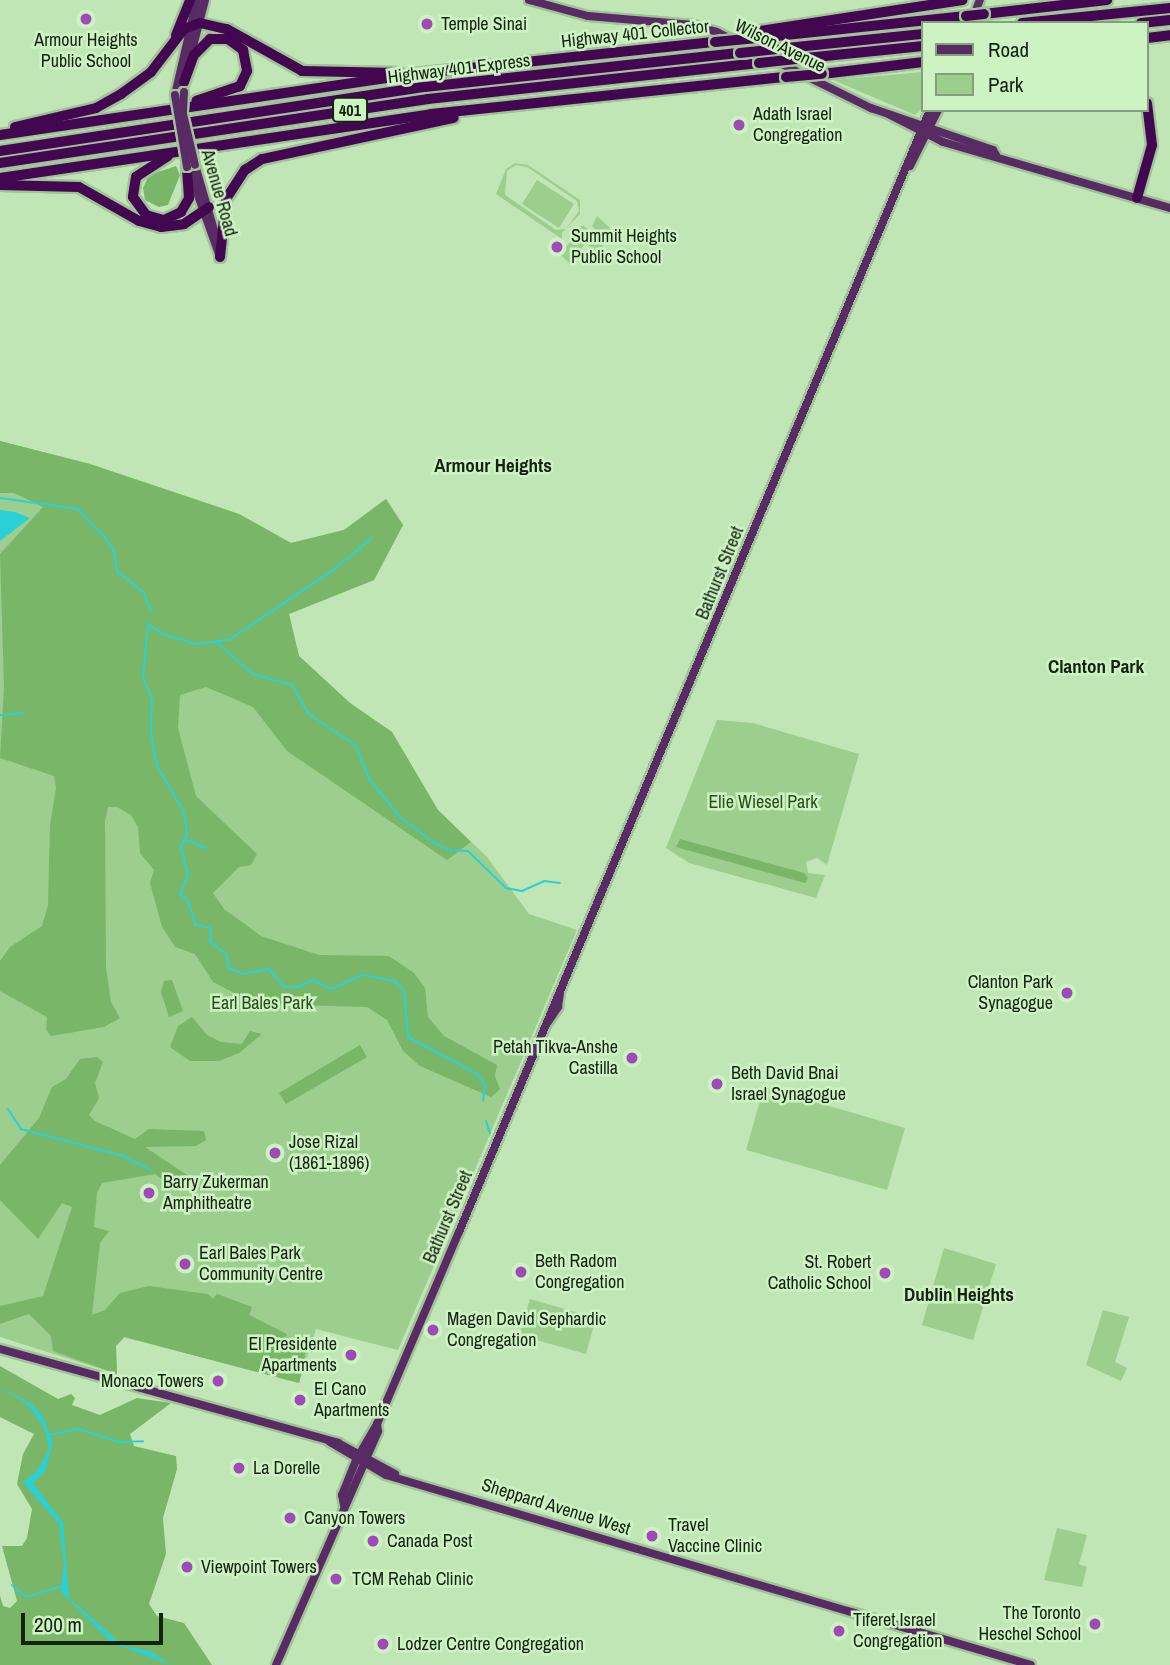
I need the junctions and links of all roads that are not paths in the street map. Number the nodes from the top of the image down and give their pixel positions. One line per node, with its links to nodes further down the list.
1 (190, 0): 19 (highway)
2 (197, 0): 14 (main road, Avenue Road)
3 (205, 0): 14 (main road, Avenue Road)
4 (529, 0): 29 (main road, Wilson Avenue)
5 (962, 0): 16 (highway)
6 (980, 0): 9 (main road)
7 (1108, 0): 9 (highway, Highway 401 Collector / 401, bridge)
8 (1170, 8): 11 (highway)
9 (967, 20)
10 (1170, 20): 12 (highway)
11 (1042, 21)
12 (1149, 22)
13 (922, 23): 16 (highway, Highway 401 Collector / 401)
14 (195, 24): 19 (highway); 22 (highway); 23 (main road, Avenue Road); 23 (main road, Avenue Road)
15 (922, 34): 32 (highway, Highway 401 Express / 401, bridge)
16 (752, 35): 22 (highway, Highway 401 Collector / 401, bridge)
17 (1170, 35): 18 (highway)
18 (1149, 38)
19 (171, 46): 30 (highway)
20 (922, 46): 33 (highway, Highway 401 Express / 401, bridge)
21 (922, 62): 24 (highway, 401, bridge)
22 (410, 75): 25 (highway, Highway 401 Collector / 401)
23 (181, 90): 25 (highway); 34 (main road, Avenue Road, bridge)
24 (490, 108): 31 (highway, 401); 40 (highway)
25 (178, 109): 30 (highway, Highway 401 Collector / 401)
26 (930, 112): 29 (main road, Bathurst Street)
27 (936, 112): 29 (main road, Bathurst Street)
28 (1148, 112): 37 (highway)
29 (925, 131): 37 (main road, Wilson Avenue); 42 (main road, Bathurst Street)
30 (0, 133)
31 (194, 149): 34 (highway); 35 (highway, 401)
32 (0, 152)
33 (0, 163)
34 (191, 166): 39 (main road, Avenue Road)
35 (0, 178)
36 (0, 186): 39 (highway)
37 (1137, 198): 38 (main road, Wilson Avenue)
38 (1170, 208)
39 (206, 210): 40 (main road, Avenue Road)
40 (220, 257)
41 (0, 1349): 42 (main road, Sheppard Avenue West)
42 (362, 1458): 43 (main road, Bathurst Street); 44 (main road, Sheppard Avenue West)
43 (276, 1665)
44 (1031, 1665)

